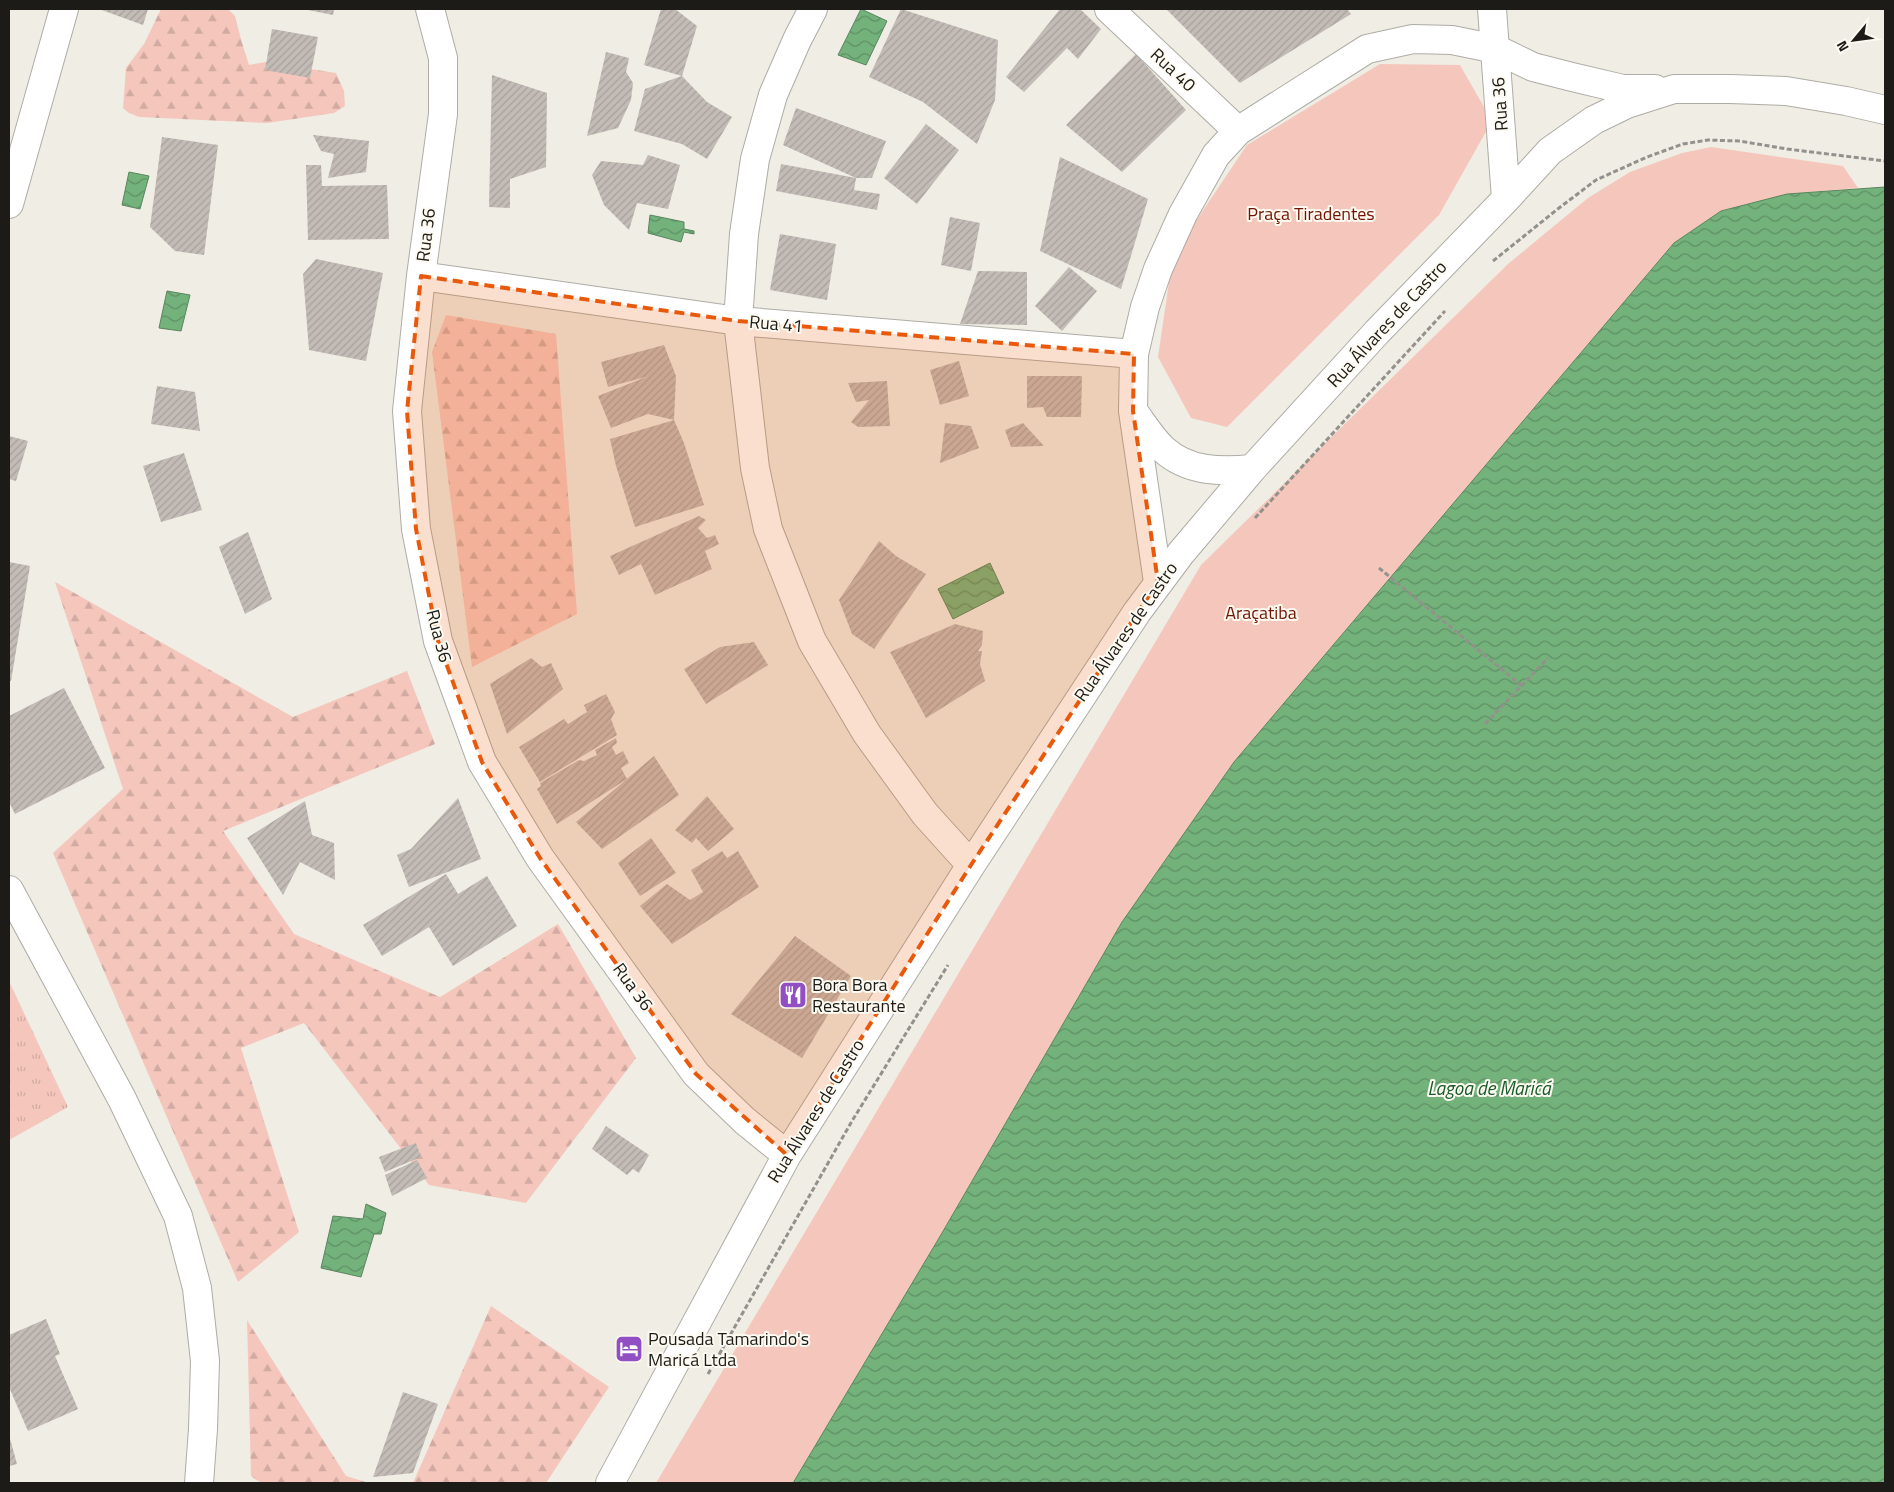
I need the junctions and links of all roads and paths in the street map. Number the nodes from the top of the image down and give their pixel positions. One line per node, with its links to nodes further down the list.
1 (64, 9): 11 (street)
2 (430, 9): 14 (street, Rua 36)
3 (813, 9): 16 (street)
4 (1108, 9): 9 (street, Rua 40)
5 (1492, 9): 6 (street, Rua 36)
6 (1496, 49): 7 (street); 9 (street); 12 (street, Rua 36)
7 (1674, 89): 8 (street, Rua Álvares de Castro); 12 (street, Rua Álvares de Castro)
8 (1885, 110)
9 (1238, 131): 17 (street)
10 (1885, 161): 13 (path)
11 (11, 194)
12 (1506, 199): 19 (street, Rua Álvares de Castro)
13 (1490, 264)
14 (421, 276): 16 (street, Rua 41); 29 (street, Rua 36)
15 (1450, 306): 20 (path)
16 (738, 321): 17 (street, Rua 41); 26 (street)
17 (1134, 354): 18 (street)
18 (1133, 410): 19 (street); 22 (street)
19 (1252, 470): 22 (street, Rua Álvares de Castro)
20 (1254, 520)
21 (1379, 568): 24 (path)
22 (1158, 582): 26 (street, Rua Álvares de Castro)
23 (1548, 658): 24 (path)
24 (1522, 686): 25 (path)
25 (1485, 724)
26 (971, 865): 29 (street, Rua Álvares de Castro)
27 (9, 890): 31 (street)
28 (949, 963): 30 (path)
29 (787, 1155): 32 (street, Rua Álvares de Castro)
30 (707, 1375)
31 (199, 1483)
32 (610, 1483)

